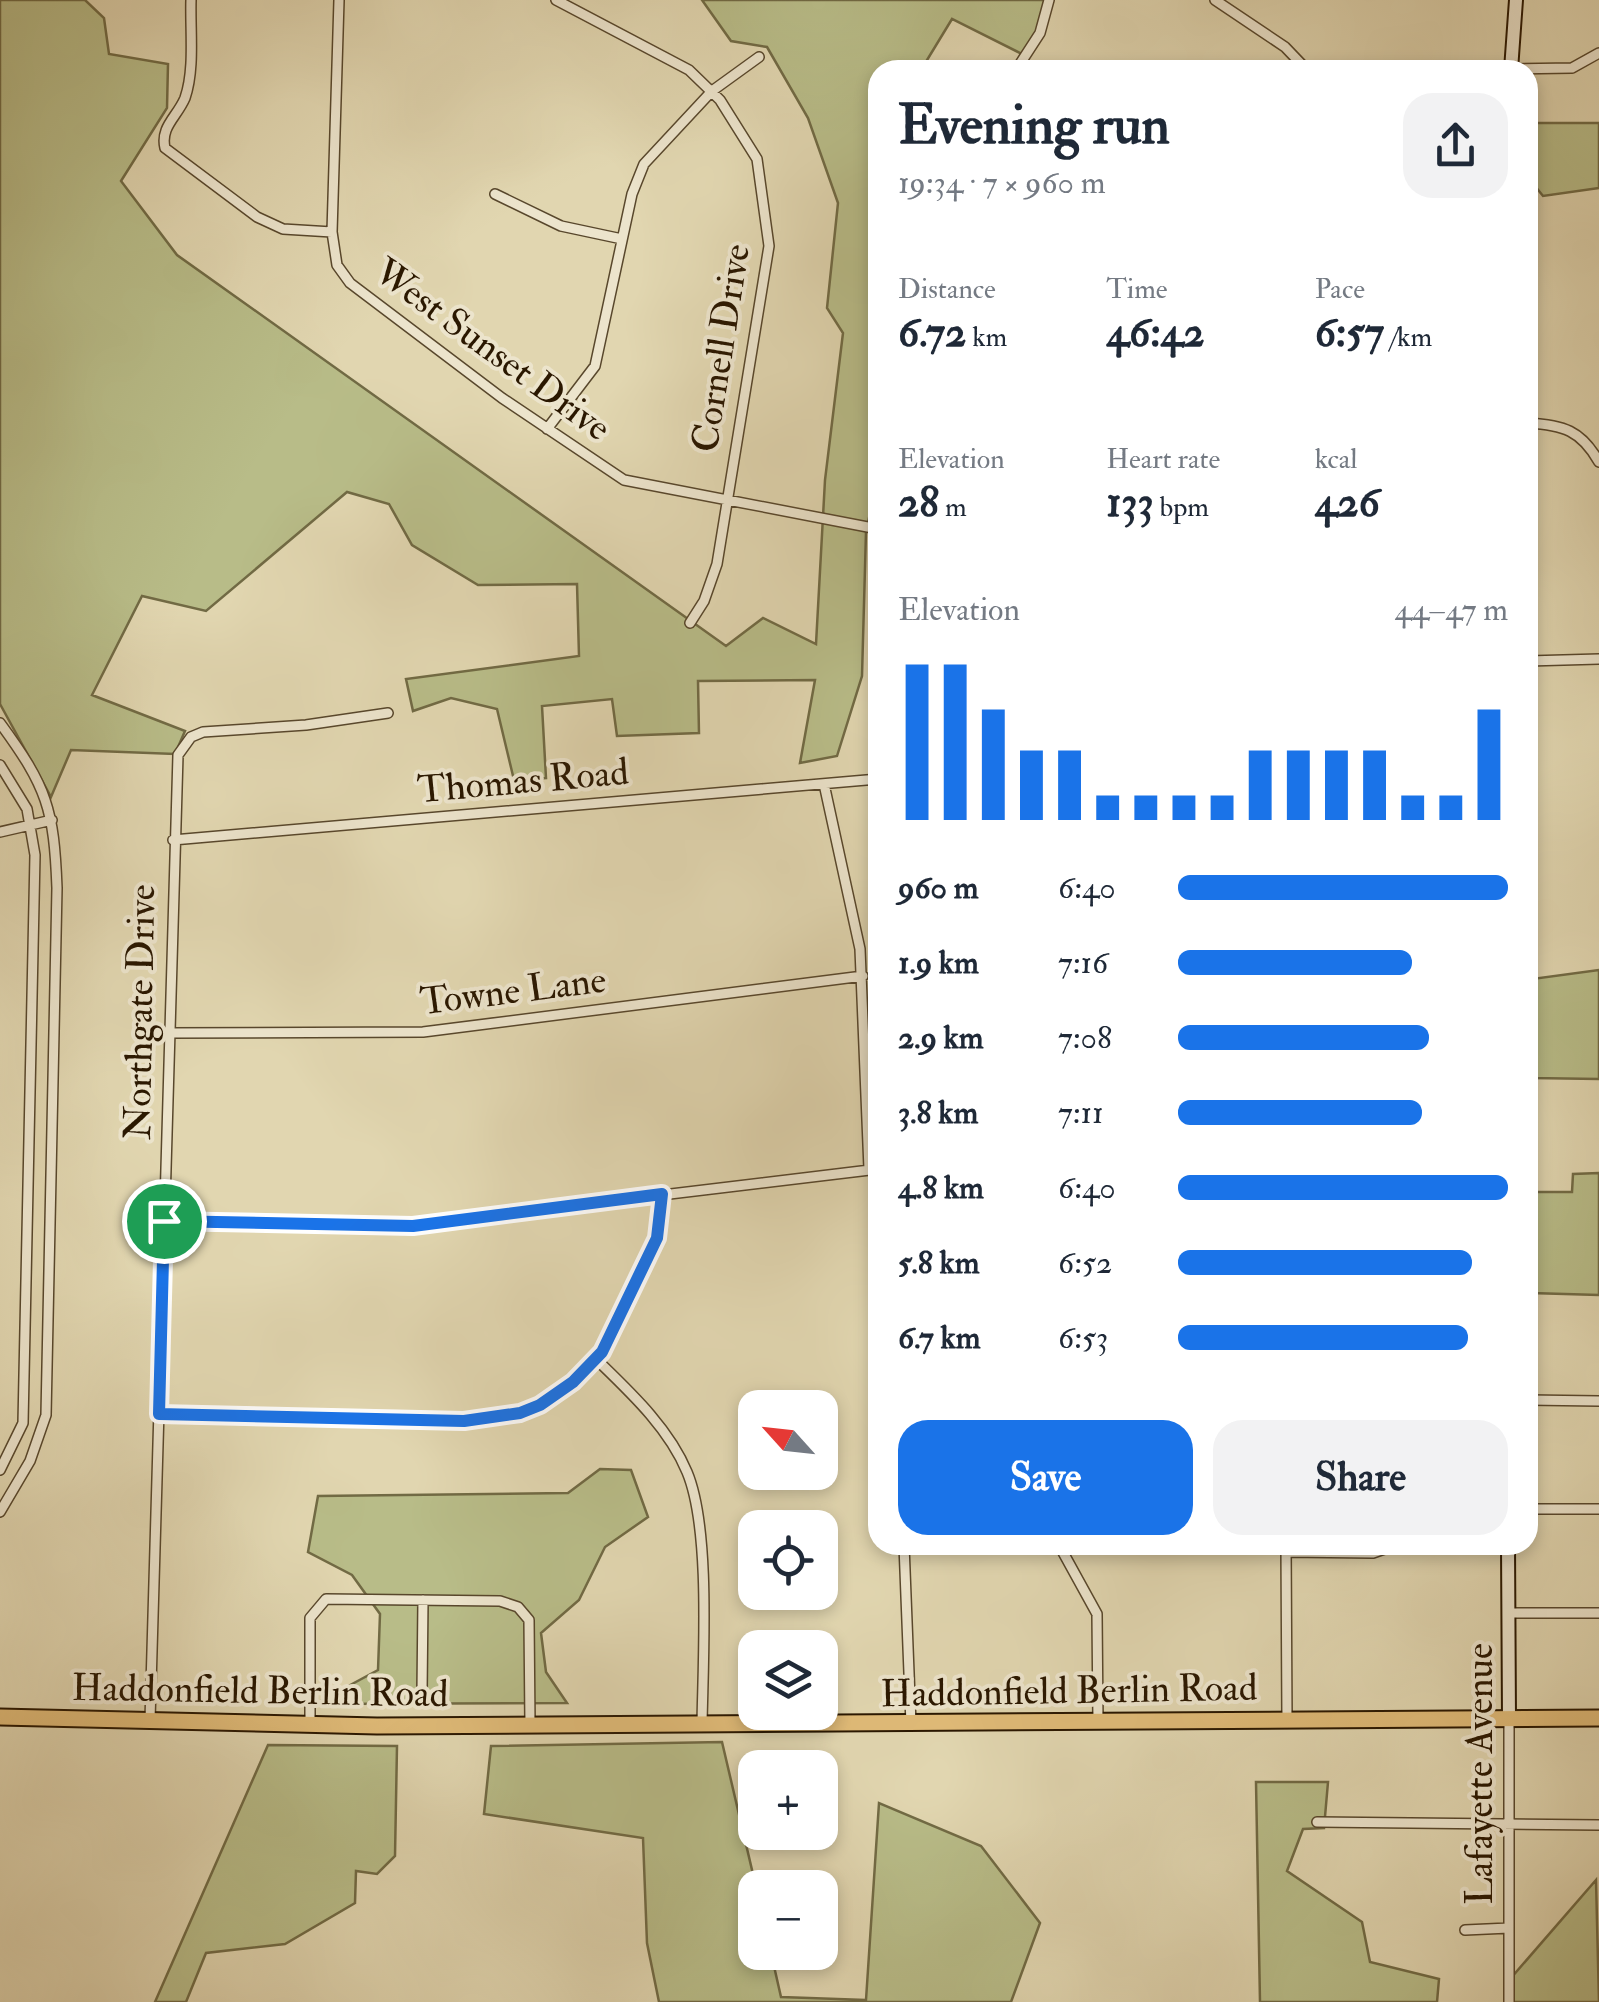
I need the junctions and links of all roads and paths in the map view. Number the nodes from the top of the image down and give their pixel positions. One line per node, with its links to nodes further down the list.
1 (191, 0): 15 (street)
2 (339, 0): 15 (street, West Sunset Drive)
3 (556, 0): 13 (street, Cornell Drive)
4 (1049, 0): 9 (street)
5 (1215, 0): 10 (street)
6 (1516, 0): 11 (street)
7 (1599, 52): 12 (street)
8 (759, 57): 13 (street)
9 (1024, 60)
10 (1297, 60)
11 (1512, 60)
12 (1538, 69)
13 (712, 91): 16 (street); 20 (street, Cornell Drive)
14 (494, 194): 16 (street)
15 (332, 232): 18 (street, West Sunset Drive)
16 (622, 238): 18 (street)
17 (1538, 425): 19 (street)
18 (546, 430): 20 (street, West Sunset Drive)
19 (1599, 462)
20 (726, 501): 21 (street, West Sunset Drive); 22 (street, Cornell Drive)
21 (868, 528)
22 (690, 623)
23 (1599, 659): 24 (street)
24 (1538, 661)
25 (388, 713): 35 (street, Northgate Drive)
26 (0, 723): 27 (street)
27 (14, 742): 28 (street); 32 (street)
28 (0, 747)
29 (0, 765): 33 (street)
30 (868, 780): 31 (street, Thomas Road)
31 (824, 784): 35 (street, Thomas Road); 36 (street)
32 (52, 820): 33 (street); 49 (street)
33 (32, 825): 34 (street); 46 (street)
34 (0, 832)
35 (173, 840): 37 (street, Northgate Drive)
36 (863, 976): 37 (street, Towne Lane); 38 (street)
37 (169, 1034): 41 (street, Northgate Drive)
38 (868, 1072)
39 (868, 1169): 40 (street)
40 (662, 1194): 41 (street); 42 (street)
41 (164, 1221): 45 (street, Northgate Drive)
42 (596, 1359): 45 (street); 65 (street)
43 (1538, 1400): 44 (street)
44 (1599, 1401)
45 (159, 1414): 60 (street, Northgate Drive)
46 (0, 1470)
47 (1599, 1508): 48 (street)
48 (1538, 1509)
49 (0, 1512)
50 (904, 1555): 66 (street)
51 (1065, 1555): 63 (street)
52 (1286, 1555): 61 (street)
53 (1508, 1555): 55 (street, Lafayette Avenue)
54 (423, 1600): 57 (street); 64 (street); 67 (street)
55 (1508, 1613): 56 (street); 62 (street, Lafayette Avenue)
56 (1599, 1613)
57 (422, 1692)
58 (0, 1717): 60 (main road, Haddonfield Berlin Road)
59 (1599, 1718): 62 (main road, Haddonfield Berlin Road)
60 (150, 1720): 64 (main road, Haddonfield Berlin Road)
61 (1287, 1720): 62 (main road, Haddonfield Berlin Road); 63 (main road, Haddonfield Berlin Road)
62 (1510, 1720): 69 (street, Lafayette Avenue)
63 (1098, 1722): 66 (main road, Haddonfield Berlin Road)
64 (310, 1724): 67 (main road, Haddonfield Berlin Road)
65 (702, 1724): 66 (main road, Haddonfield Berlin Road); 67 (main road, Haddonfield Berlin Road)
66 (912, 1724)
67 (530, 1726)
68 (1317, 1822): 69 (street)
69 (1509, 1824): 70 (street); 71 (street, Lafayette Avenue)
70 (1599, 1825)
71 (1509, 1928): 72 (street); 73 (street, Lafayette Avenue)
72 (1465, 1930)
73 (1509, 2002)

